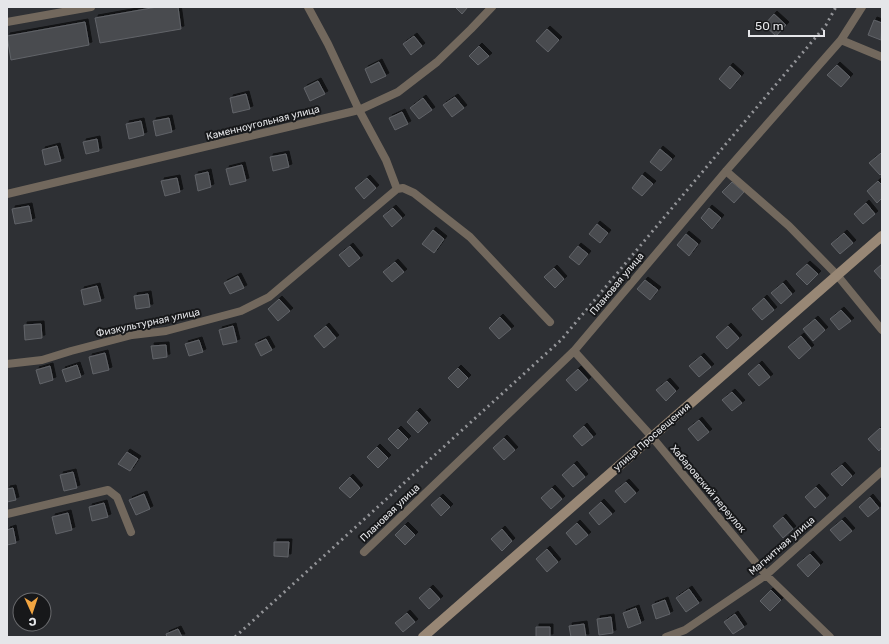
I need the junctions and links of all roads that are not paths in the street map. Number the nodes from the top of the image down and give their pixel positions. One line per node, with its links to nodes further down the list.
1 (91, 7): 5 (street)
2 (308, 7): 8 (street)
3 (492, 7): 8 (street, Каменноугольная улица)
4 (862, 7): 6 (street, Плановая улица)
5 (7, 22)
6 (841, 40): 7 (street); 9 (street, Плановая улица)
7 (882, 57)
8 (359, 110): 10 (street); 11 (street, Каменноугольная улица)
9 (726, 171): 13 (street); 16 (street, Плановая улица)
10 (397, 190): 14 (street); 17 (street, Физкультурная улица)
11 (7, 194)
12 (882, 236): 13 (street, улица Просвещения)
13 (837, 275): 15 (street); 18 (street, улица Просвещения)
14 (550, 322)
15 (882, 330)
16 (574, 351): 18 (street, Хабаровский переулок); 22 (street, Плановая улица)
17 (7, 364)
18 (652, 437): 23 (street, Хабаровский переулок); 24 (street, улица Просвещения)
19 (882, 471): 23 (street, Магнитная улица)
20 (7, 514): 21 (street)
21 (131, 532)
22 (364, 552)
23 (766, 575): 25 (street, Магнитная улица); 26 (street, Хабаровский переулок)
24 (423, 637)
25 (666, 637)
26 (830, 637)

